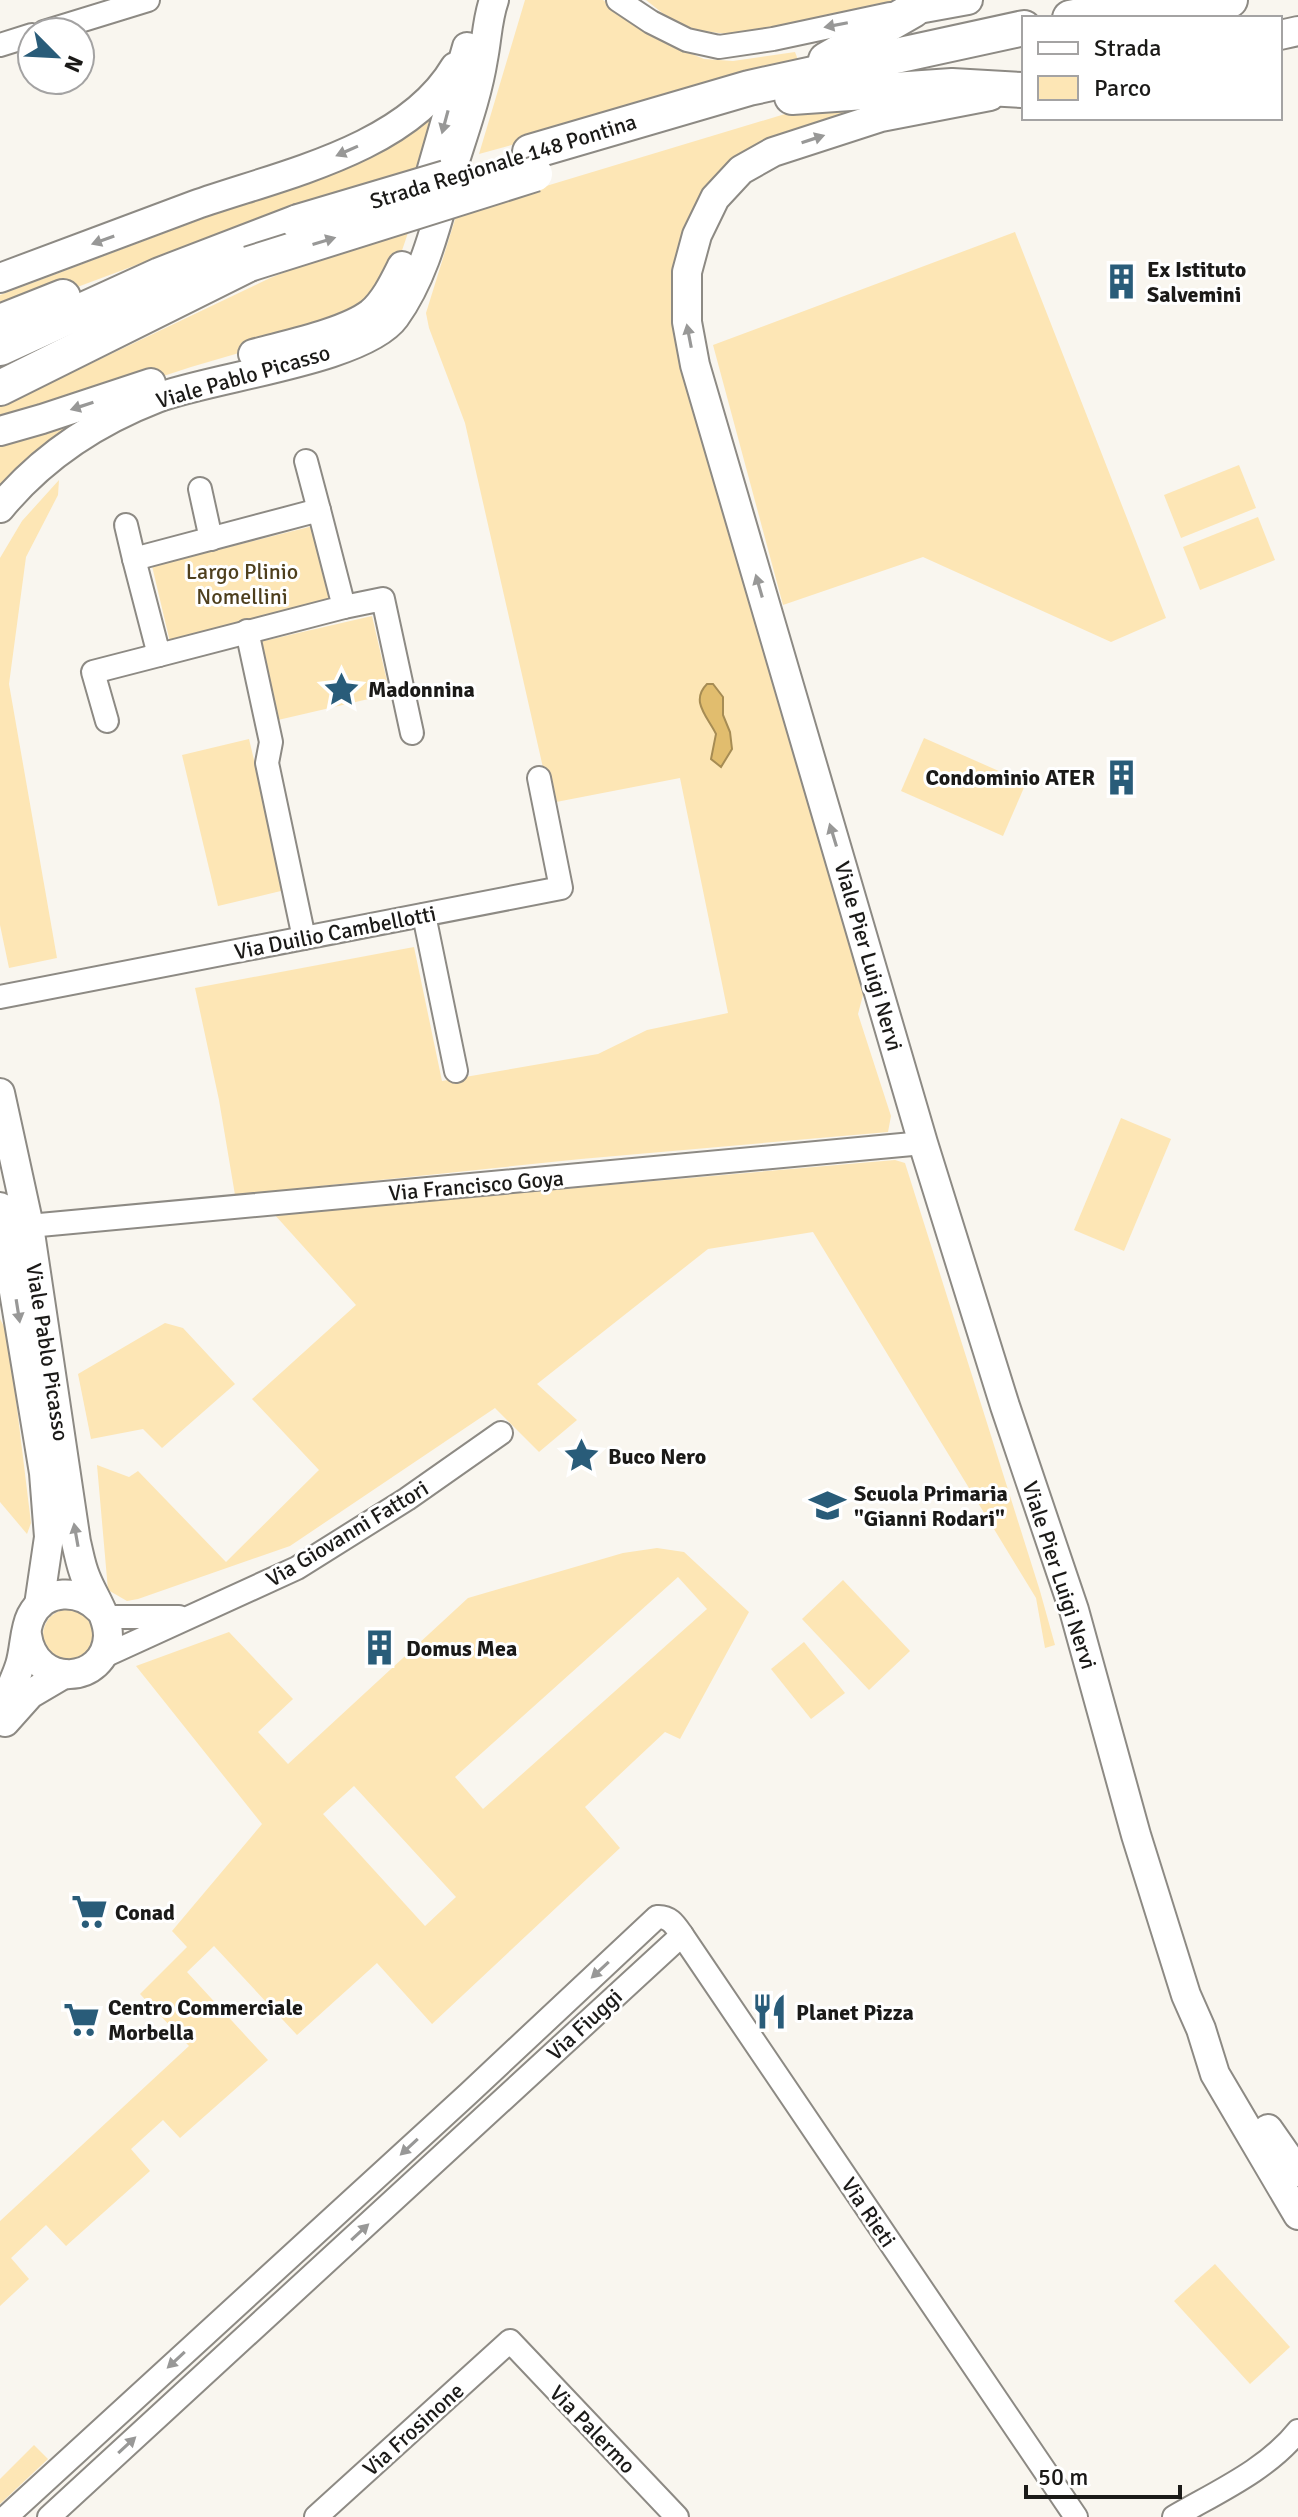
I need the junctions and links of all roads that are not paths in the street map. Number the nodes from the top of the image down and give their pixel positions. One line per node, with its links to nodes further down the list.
1 (148, 0): 8 (street)
2 (968, 0): 7 (street)
3 (1155, 0): 9 (main road)
4 (1230, 0): 10 (main road)
5 (619, 1): 7 (street, one-way to 5)
6 (491, 8): 13 (street); 28 (street, Viale Pablo Picasso)
7 (913, 10): 14 (main road)
8 (96, 16)
9 (1079, 16)
10 (1150, 16)
11 (1022, 29): 14 (main road, Strada Regionale 148 Pontina)
12 (1022, 41): 14 (main road, Strada Regionale 148 Pontina)
13 (467, 47): 20 (street, one-way to 20); 25 (street, one-way to 25)
14 (793, 86): 15 (main road); 17 (main road, Strada Regionale 148 Pontina)
15 (1022, 90)
16 (1022, 90): 44 (street, Viale Pier Luigi Nervi, one-way to 16)
17 (532, 163): 18 (main road, Strada Regionale 148 Pontina, bridge); 19 (main road, Strada Regionale 148 Pontina, one-way to 17, bridge)
18 (298, 222): 21 (main road); 22 (main road, Strada Regionale 148 Pontina)
19 (249, 264): 23 (main road, Strada Regionale 148 Pontina); 24 (main road)
20 (0, 278)
21 (6, 317)
22 (0, 348)
23 (0, 361)
24 (0, 388)
25 (0, 431)
26 (306, 461): 29 (street)
27 (200, 489): 31 (street)
28 (0, 508)
29 (319, 510): 31 (street); 33 (street)
30 (126, 525): 32 (street)
31 (211, 539): 32 (street)
32 (134, 559): 35 (street)
33 (344, 607): 34 (street); 37 (street)
34 (247, 631): 35 (street); 40 (street)
35 (159, 655): 36 (street)
36 (107, 721)
37 (412, 733)
38 (539, 778): 39 (street, Via Duilio Cambellotti)
39 (424, 915): 40 (street, Via Duilio Cambellotti); 42 (street)
40 (304, 938): 41 (street, Via Duilio Cambellotti)
41 (0, 997)
42 (456, 1071)
43 (0, 1093): 45 (street, Viale Pablo Picasso)
44 (923, 1143): 45 (street, Via Francisco Goya); 57 (street, Viale Pier Luigi Nervi)
45 (8, 1223): 47 (street, Viale Pablo Picasso, one-way to 47); 48 (street, Viale Pablo Picasso, one-way to 45)
46 (501, 1433): 49 (street, Via Giovanni Fattori)
47 (39, 1605): 48 (street); 50 (street, Viale Pablo Picasso)
48 (102, 1614): 49 (street, Via Giovanni Fattori); 51 (street, Viale Pablo Picasso)
49 (184, 1617): 51 (street, Via Giovanni Fattori)
50 (27, 1635): 52 (street); 53 (street, Viale Pablo Picasso)
51 (100, 1658): 52 (street)
52 (64, 1674): 54 (street)
53 (0, 1711)
54 (0, 1728)
55 (657, 1917): 56 (street, Via Rieti); 58 (street, Via Fiuggi, one-way to 58)
56 (682, 1935): 59 (street, Via Fiuggi); 78 (street, Via Rieti)
57 (1201, 2029): 62 (street, Viale Pier Luigi Nervi); 63 (street, Viale Pier Luigi Nervi)
58 (468, 2094): 59 (street); 60 (street, Via Fiuggi)
59 (486, 2114): 61 (street, Via Fiuggi)
60 (433, 2125): 61 (street); 64 (street, Via Fiuggi, one-way to 64)
61 (453, 2146): 65 (street, Via Fiuggi, one-way to 61)
62 (1298, 2172)
63 (1298, 2215)
64 (312, 2236): 65 (street); 66 (street, Via Fiuggi)
65 (334, 2257): 68 (street, Via Fiuggi)
66 (199, 2339): 68 (street); 70 (street, Via Fiuggi, one-way to 70)
67 (510, 2341): 76 (street, Via Frosinone); 77 (street, Via Palermo)
68 (219, 2360): 73 (street, Via Fiuggi, one-way to 68)
69 (1298, 2431): 72 (street)
70 (76, 2453): 73 (street); 74 (street, Via Fiuggi)
71 (1298, 2456): 72 (street)
72 (1258, 2468): 79 (street)
73 (95, 2475): 75 (street, Via Fiuggi)
74 (6, 2517)
75 (49, 2517)
76 (316, 2517)
77 (677, 2517)
78 (1076, 2517)
79 (1174, 2517)

